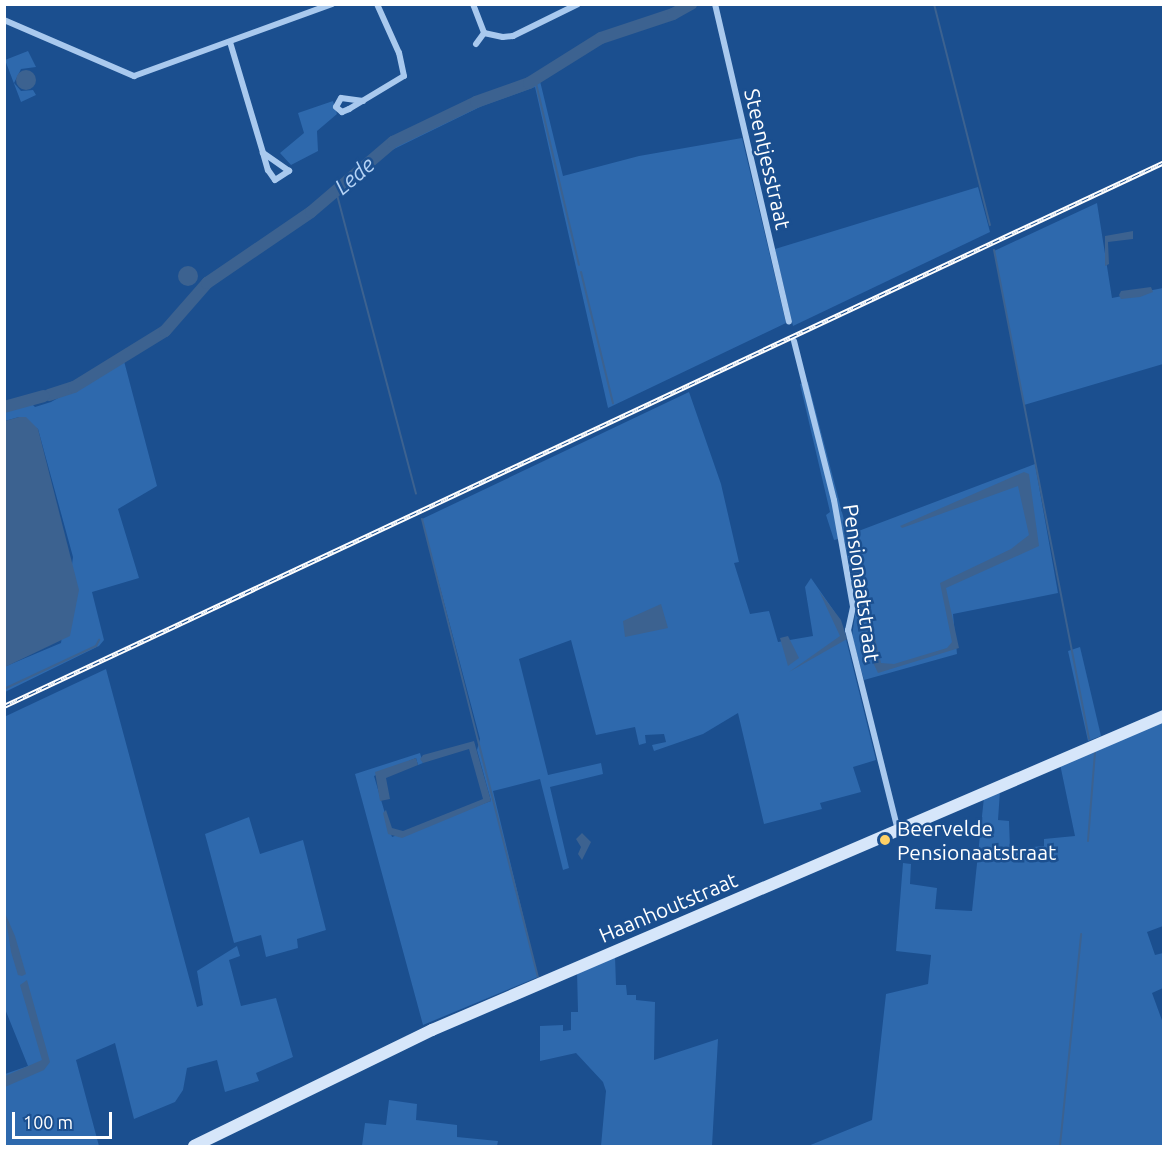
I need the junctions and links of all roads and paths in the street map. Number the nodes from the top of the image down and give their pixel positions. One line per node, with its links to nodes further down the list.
1 (332, 4): 8 (street)
2 (377, 4): 10 (street)
3 (473, 4): 7 (street)
4 (578, 4): 7 (street)
5 (715, 4): 12 (street, Steentjesstraat)
6 (4, 20): 8 (street)
7 (484, 33): 9 (street)
8 (230, 42): 11 (street)
9 (476, 44)
10 (363, 101)
11 (263, 153): 11 (street)
12 (789, 321)
13 (794, 341): 15 (street, Pensionaatstraat)
14 (1164, 716): 15 (street, Haanhoutstraat)
15 (898, 830): 16 (street, Haanhoutstraat)
16 (194, 1146)

